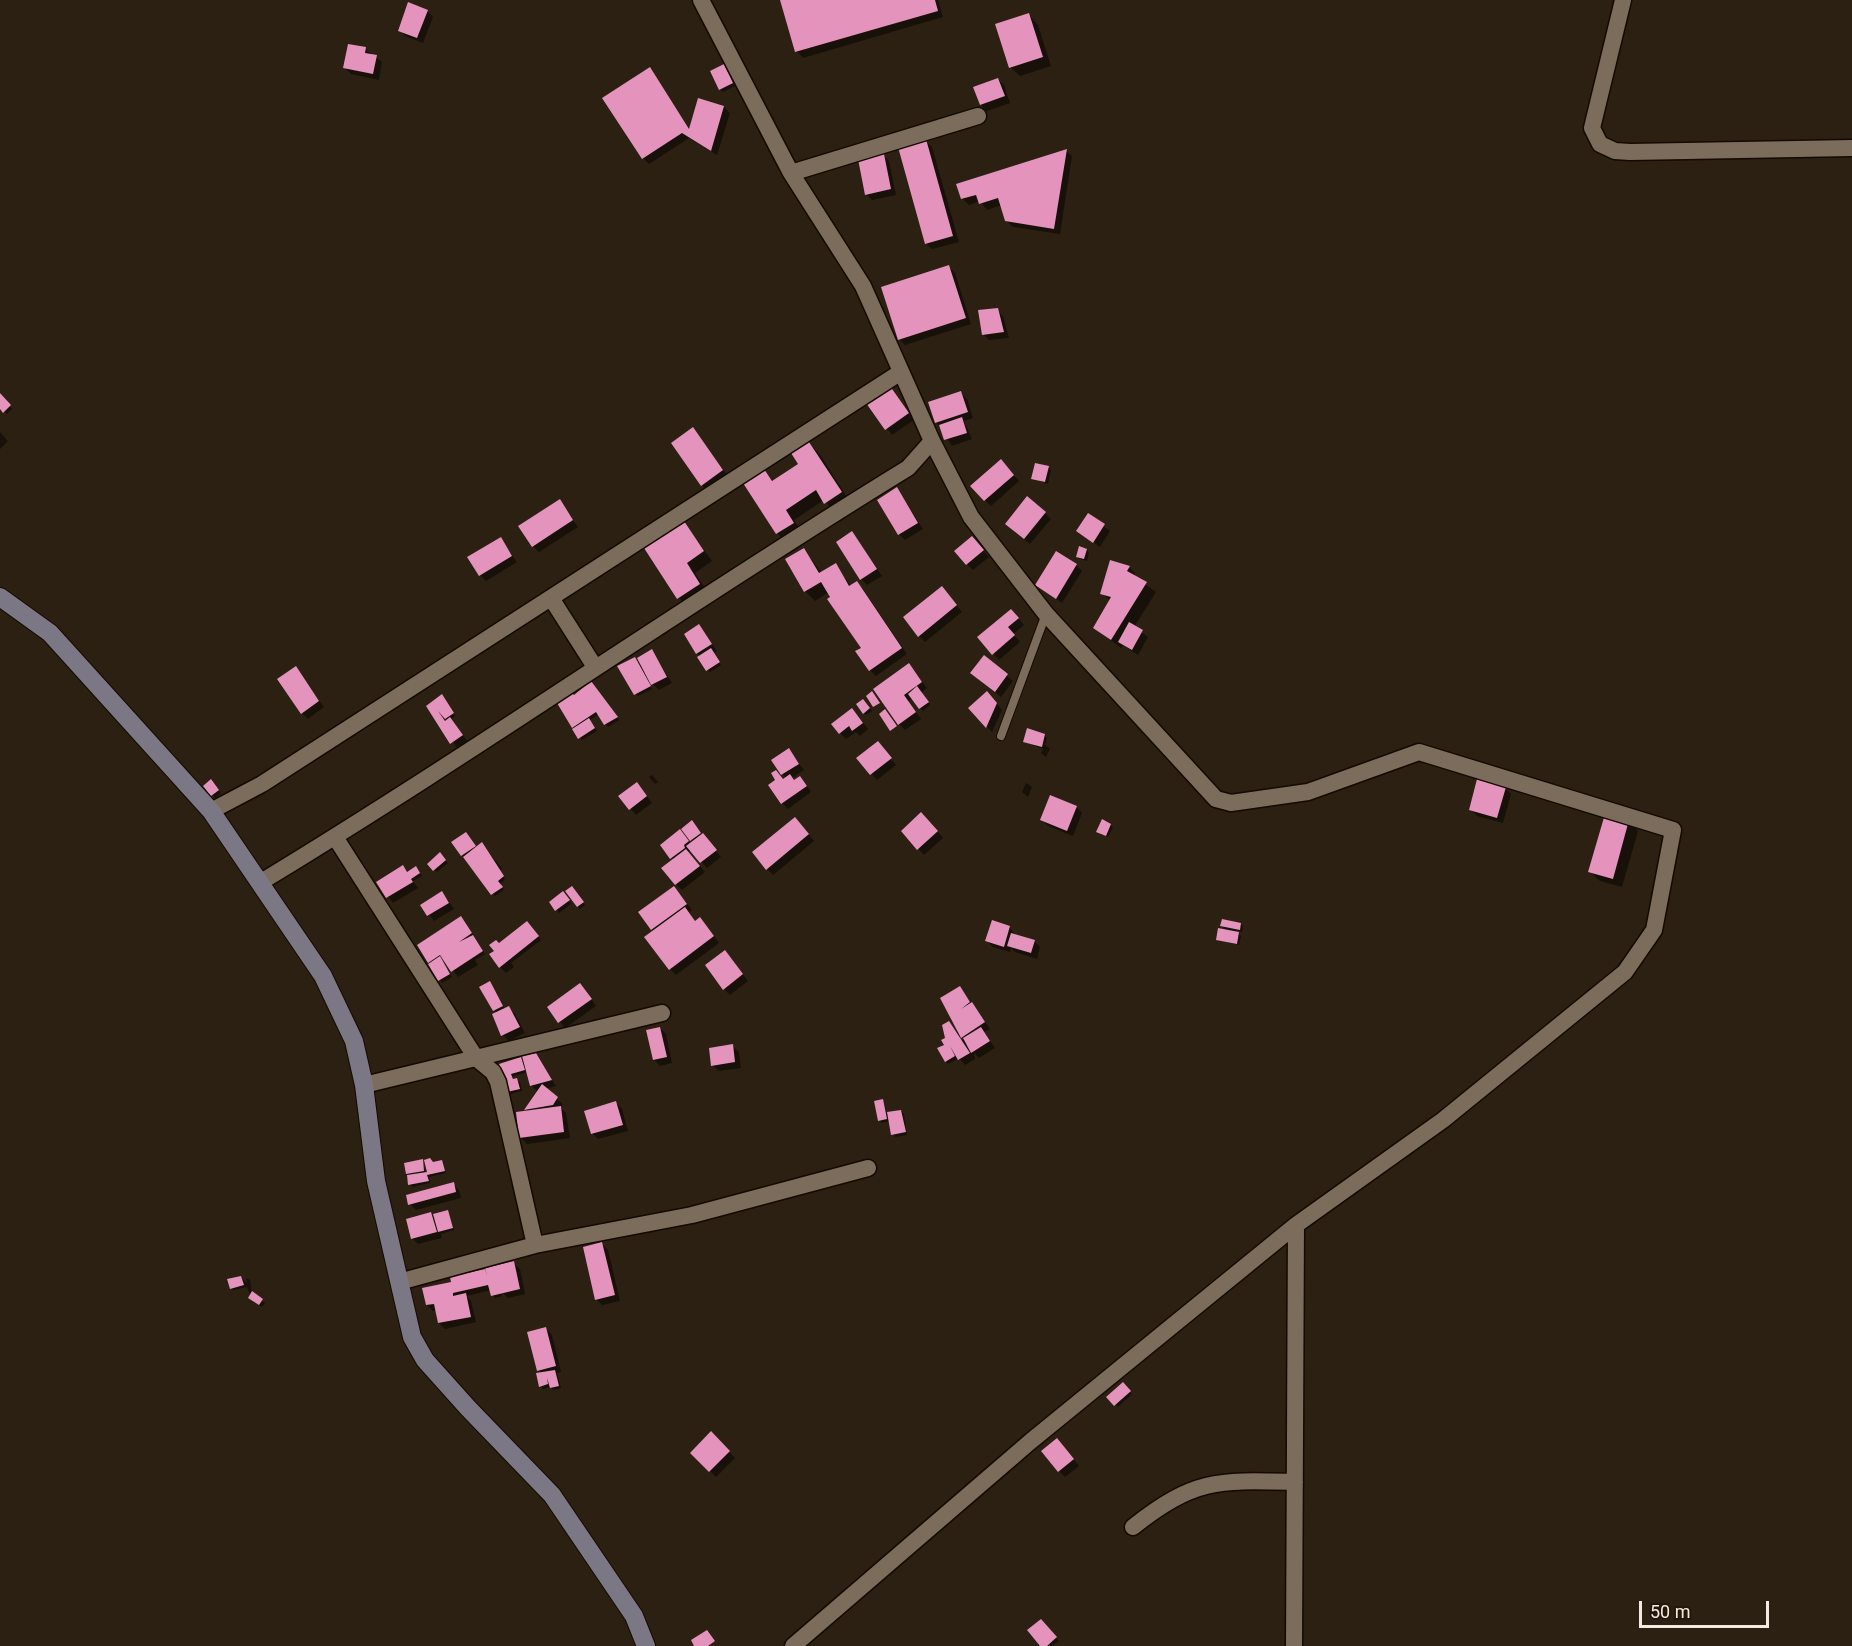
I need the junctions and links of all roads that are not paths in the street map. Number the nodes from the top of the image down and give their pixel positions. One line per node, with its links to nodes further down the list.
1 (701, 0): 5 (street)
2 (1623, 0): 4 (street)
3 (978, 116): 5 (street)
4 (1852, 148)
5 (791, 173): 6 (street)
6 (901, 372): 7 (street); 9 (street)
7 (932, 441): 10 (street); 11 (street)
8 (0, 597): 13 (street)
9 (551, 598): 11 (street); 13 (street)
10 (1046, 614): 12 (lane); 20 (street)
11 (595, 667): 14 (street)
12 (1001, 736)
13 (211, 811): 15 (street)
14 (335, 837): 15 (street); 17 (street)
15 (261, 882): 18 (street)
16 (662, 1013): 17 (street)
17 (476, 1058): 18 (street); 21 (street)
18 (364, 1085): 22 (street)
19 (868, 1168): 21 (street)
20 (1296, 1225): 23 (street); 26 (street)
21 (535, 1245): 22 (street)
22 (399, 1282): 25 (street)
23 (1295, 1482): 24 (street); 27 (street)
24 (1133, 1527)
25 (646, 1646)
26 (793, 1646)
27 (1294, 1646)

